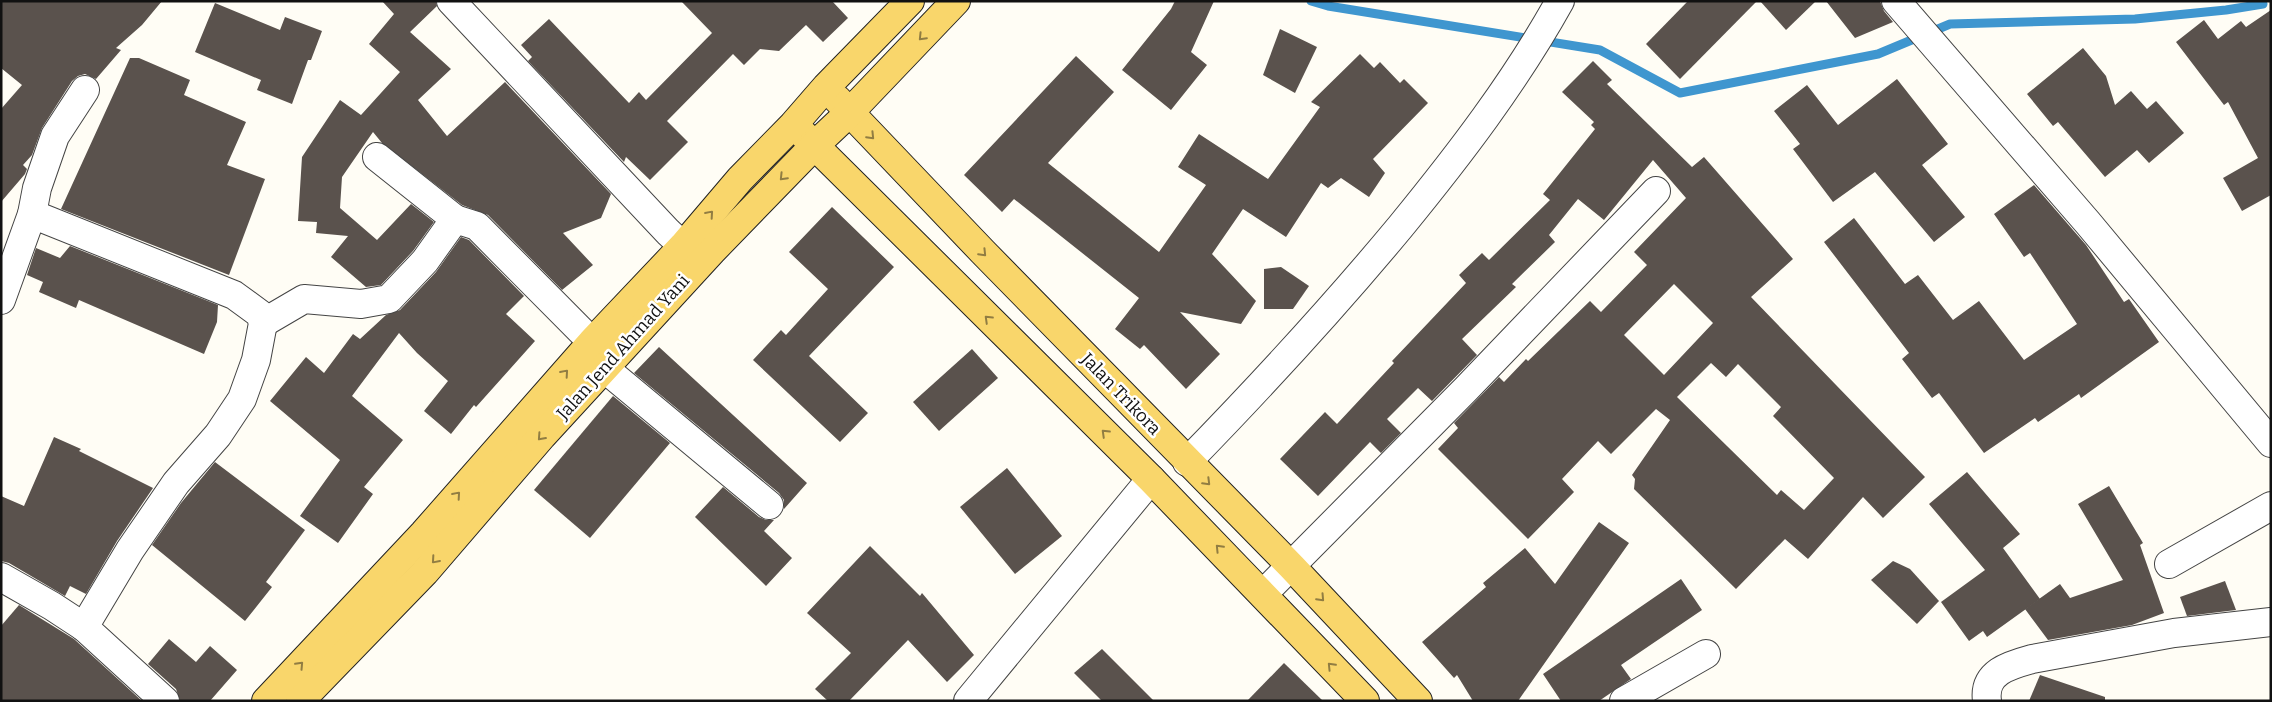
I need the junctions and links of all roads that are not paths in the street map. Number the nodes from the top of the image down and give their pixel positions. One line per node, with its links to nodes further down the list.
1 (451, 1): 15 (street)
2 (910, 1): 6 (main road, Jalan Jend Ahmad Yani)
3 (956, 1): 8 (main road, Jalan Jend Ahmad Yani, one-way to 8)
4 (1560, 1): 21 (street)
5 (1896, 1): 20 (street)
6 (826, 87): 8 (main road, Jalan Trikora); 9 (main road, Jalan Jend Ahmad Yani)
7 (85, 90): 13 (street)
8 (849, 113): 10 (main road, Jalan Jend Ahmad Yani); 21 (main road, Jalan Trikora, one-way to 21)
9 (793, 125): 10 (main road); 15 (main road, Jalan Jend Ahmad Yani, one-way to 9)
10 (814, 146): 19 (main road, Jalan Jend Ahmad Yani, one-way to 19); 22 (main road, one-way to 10)
11 (377, 157): 14 (street)
12 (1656, 191): 26 (street)
13 (32, 214): 16 (street); 17 (street)
14 (455, 219): 17 (street); 18 (street)
15 (683, 246): 18 (main road, Jalan Jend Ahmad Yani)
16 (1, 300)
17 (263, 323): 30 (street)
18 (592, 342): 33 (main road, Jalan Jend Ahmad Yani, one-way to 18)
19 (604, 368): 23 (street); 34 (main road, Jalan Jend Ahmad Yani, one-way to 34)
20 (2271, 443)
21 (1187, 462): 26 (main road, Jalan Trikora, one-way to 26)
22 (1151, 478): 28 (main road, one-way to 22); 35 (street)
23 (769, 505)
24 (2271, 506): 25 (street)
25 (2169, 564)
26 (1292, 567): 28 (street); 37 (main road, Jalan Trikora, one-way to 37)
27 (1, 577): 30 (street)
28 (1263, 594): 36 (main road, one-way to 28)
29 (2271, 622): 39 (street)
30 (84, 627): 32 (street)
31 (1706, 654): 38 (street)
32 (165, 701)
33 (266, 701)
34 (300, 701)
35 (968, 701)
36 (1365, 701)
37 (1418, 701)
38 (1624, 701)
39 (1987, 701)

